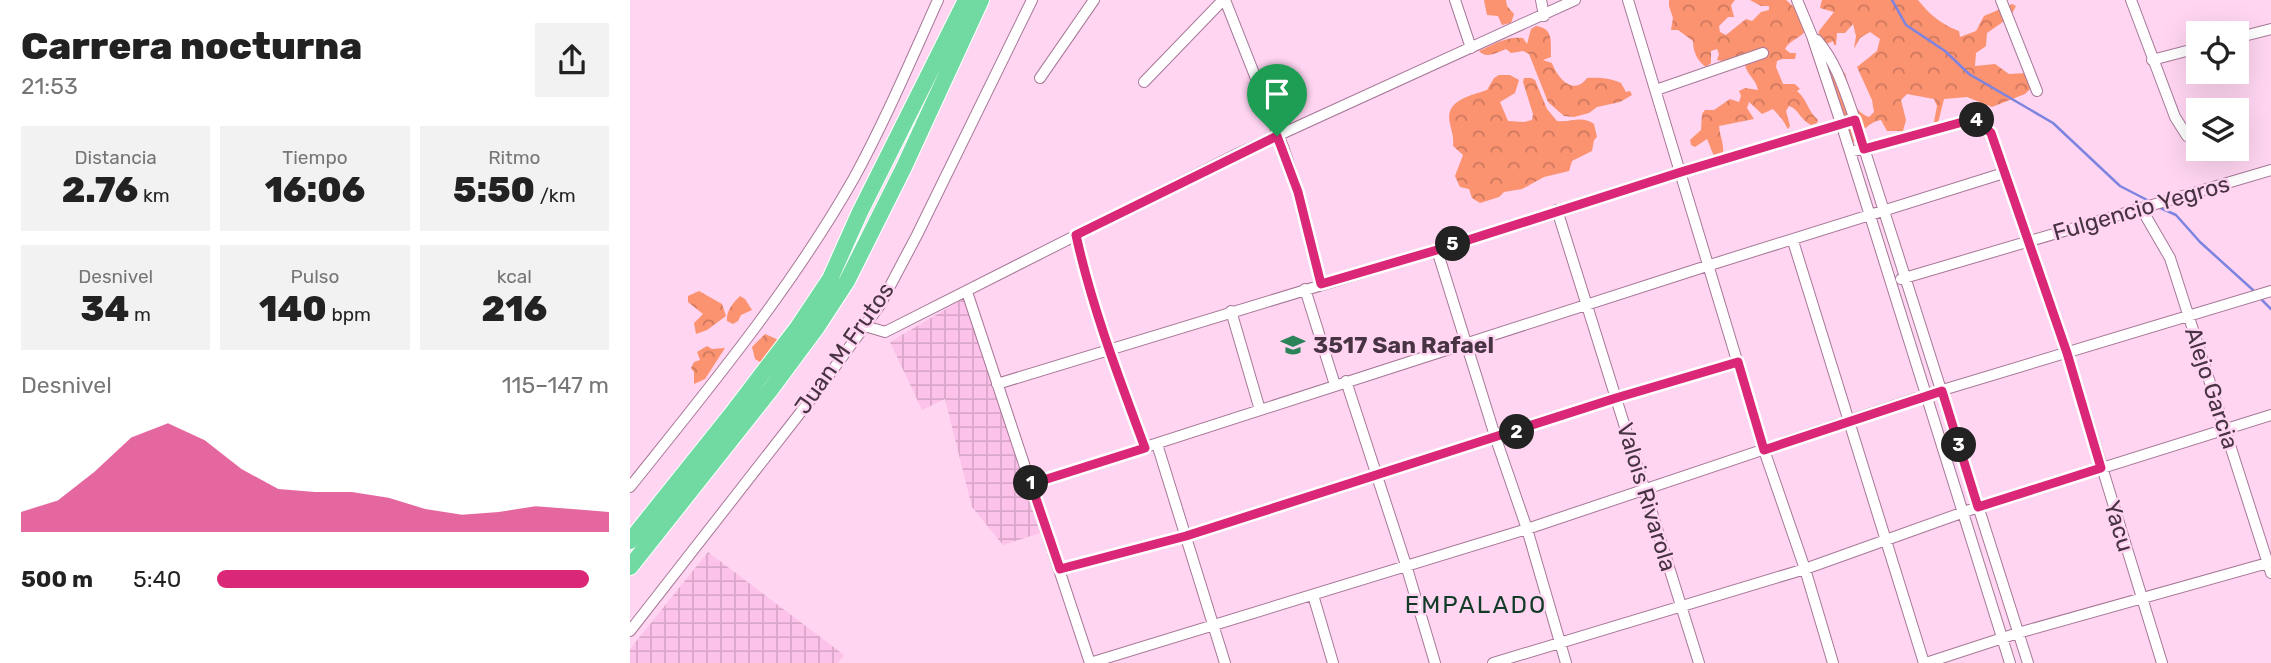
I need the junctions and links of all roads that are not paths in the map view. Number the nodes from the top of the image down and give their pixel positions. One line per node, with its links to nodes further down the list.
1 (938, 0): 74 (street)
2 (966, 0): 81 (highway)
3 (981, 0): 84 (highway)
4 (1032, 0): 53 (street, Juan M Frutos)
5 (1094, 0): 22 (street)
6 (1224, 0): 23 (street); 29 (street)
7 (1455, 0): 18 (street)
8 (1541, 0): 14 (street)
9 (1575, 0): 14 (street)
10 (1628, 0): 24 (street)
11 (1797, 0): 17 (street)
12 (2131, 0): 21 (street)
13 (2005, 2): 25 (street)
14 (1544, 16): 18 (street)
15 (2271, 29): 16 (street)
16 (2249, 35)
17 (1812, 36): 26 (street); 27 (street)
18 (1471, 48): 29 (street)
19 (2186, 51): 21 (street)
20 (1763, 54): 24 (street)
21 (2152, 60): 28 (street)
22 (1040, 78)
23 (1144, 82)
24 (1656, 90): 33 (street)
25 (2037, 91)
26 (1855, 120): 27 (street); 30 (street)
27 (1841, 124): 31 (street); 33 (street)
28 (2186, 134)
29 (1277, 136): 39 (street); 46 (street)
30 (1864, 149): 31 (street, Yacu); 34 (street, Yacu); 37 (street)
31 (1850, 152): 38 (street)
32 (2271, 170): 35 (street, Fulgencio Yegros)
33 (1681, 172): 36 (street); 43 (street)
34 (2004, 173): 37 (street); 41 (street, Yacu)
35 (2149, 206): 41 (street, Fulgencio Yegros); 52 (street, Alejo Garcia)
36 (1557, 210): 42 (street); 50 (street, Valois Rivarola)
37 (1884, 210): 38 (street); 44 (street)
38 (1870, 216): 40 (street); 45 (street)
39 (1076, 235): 49 (street); 55 (street)
40 (1793, 241): 43 (street); 65 (street)
41 (2029, 241): 44 (street, Fulgencio Yegros); 56 (street, Yacu)
42 (1437, 250): 46 (street); 54 (street)
43 (1710, 265): 50 (street); 57 (street)
44 (1905, 278): 45 (street, Fulgencio Yegros); 60 (street)
45 (1891, 282): 61 (street)
46 (1321, 284): 47 (street)
47 (1305, 289): 51 (street); 58 (street)
48 (2271, 291): 52 (street)
49 (967, 292): 53 (street); 59 (street)
50 (1588, 304): 54 (street); 62 (street, Valois Rivarola)
51 (1231, 312): 55 (street); 63 (street)
52 (2189, 316): 56 (street); 66 (street, Alejo Garcia)
53 (864, 326): 91 (street, Juan M Frutos)
54 (1465, 345): 58 (street); 67 (street)
55 (1108, 350): 59 (street); 69 (street)
56 (2067, 353): 60 (street); 71 (street, Yacu)
57 (1738, 362): 62 (street); 70 (street)
58 (1341, 383): 63 (street); 72 (street)
59 (998, 384): 73 (street)
60 (1942, 391): 61 (street); 76 (street)
61 (1926, 396): 65 (street); 77 (street)
62 (1616, 398): 67 (street); 75 (street, Valois Rivarola)
63 (1260, 410): 68 (street)
64 (2271, 415): 66 (street)
65 (1849, 421): 70 (street); 80 (street)
66 (2226, 429): 71 (street); 83 (street, Alejo Garcia)
67 (1496, 439): 72 (street); 78 (street)
68 (1157, 444): 69 (street); 79 (street)
69 (1145, 448): 73 (street)
70 (1764, 450): 75 (street); 86 (street)
71 (2101, 468): 76 (street); 88 (street, Yacu)
72 (1376, 474): 79 (street); 82 (street)
73 (1031, 484): 85 (street)
74 (630, 487)
75 (1645, 489): 78 (street); 89 (street, Valois Rivarola)
76 (1978, 507): 77 (street); 92 (street)
77 (1963, 513): 80 (street); 93 (street)
78 (1527, 529): 82 (street); 94 (street)
79 (1186, 536): 85 (street); 90 (street)
80 (1885, 539): 86 (street); 103 (street)
81 (630, 541)
82 (1406, 565): 87 (street); 98 (street)
83 (2270, 566): 88 (street)
84 (630, 567)
85 (1060, 569): 95 (street)
86 (1805, 569): 89 (street); 102 (street)
87 (1313, 595): 90 (street); 97 (street)
88 (2140, 598): 92 (street); 106 (street, Yacu)
89 (1681, 605): 94 (street); 101 (street, Valois Rivarola)
90 (1213, 626): 95 (street); 96 (street)
91 (630, 631)
92 (2018, 633): 93 (street); 105 (street)
93 (2002, 638): 103 (street); 104 (street)
94 (1559, 642): 99 (street); 100 (street)
95 (1090, 663)
96 (1225, 663)
97 (1333, 663)
98 (1435, 663)
99 (1493, 663)
100 (1566, 663)
101 (1699, 663)
102 (1833, 663)
103 (1925, 663)
104 (2010, 663)
105 (2028, 663)
106 (2162, 663)

